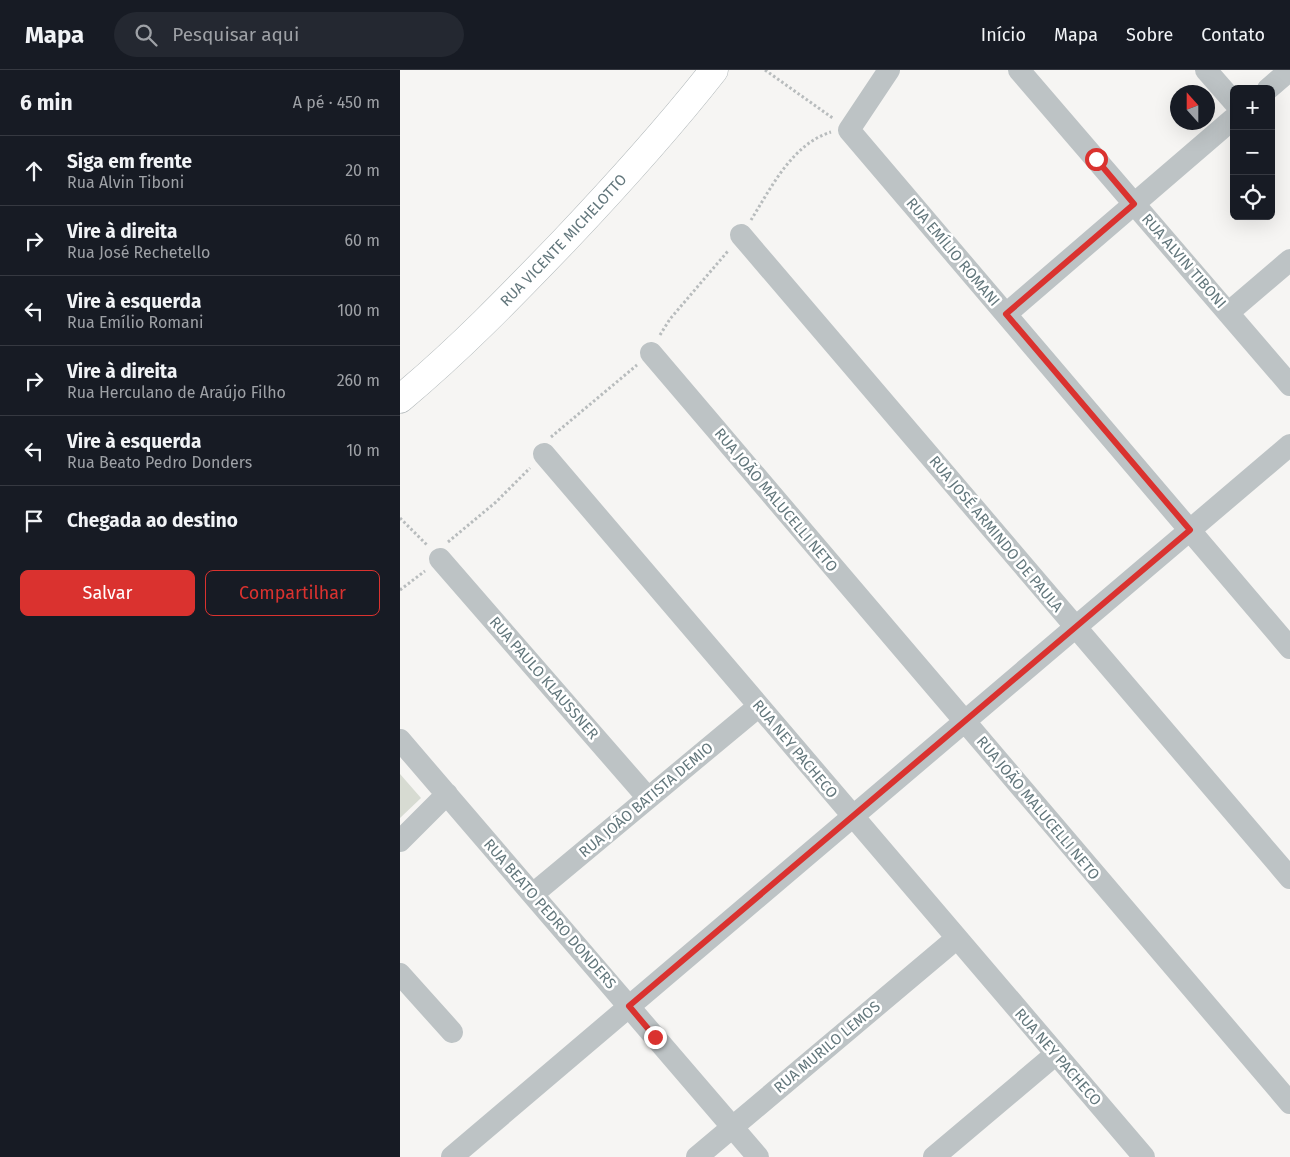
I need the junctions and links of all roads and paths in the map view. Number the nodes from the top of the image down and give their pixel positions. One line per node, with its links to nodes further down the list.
1 (714, 70): 18 (main road, RUA VICENTE MICHELOTTO)
2 (765, 70): 10 (path)
3 (889, 70): 10 (street)
4 (1019, 70): 11 (street, RUA ALVIN TIBONI)
5 (1206, 70): 8 (street)
6 (1290, 70): 7 (street)
7 (1273, 85)
8 (1230, 97)
9 (1230, 121): 11 (street)
10 (849, 130): 12 (path); 15 (street, RUA EMÍLIO ROMANI)
11 (1134, 204): 14 (street, RUA ALVIN TIBONI); 15 (street)
12 (741, 235): 16 (path); 25 (street, RUA JOSÉ ARMINDO DE PAULA)
13 (1290, 260): 14 (street)
14 (1228, 313): 17 (street, RUA ALVIN TIBONI)
15 (1006, 314): 22 (street, RUA EMÍLIO ROMANI)
16 (651, 353): 20 (path); 28 (street, RUA JOÃO MALUCELLI NETO)
17 (1290, 384)
18 (400, 399)
19 (1290, 445): 22 (street)
20 (544, 454): 23 (path); 27 (street, RUA NEY PACHECO)
21 (400, 518): 23 (path)
22 (1190, 530): 25 (street); 26 (street, RUA EMÍLIO ROMANI)
23 (440, 559): 24 (path); 31 (street, RUA PAULO KLAUSSNER)
24 (400, 590)
25 (1075, 627): 28 (street); 34 (street, RUA JOSÉ ARMINDO DE PAULA)
26 (1290, 648)
27 (758, 706): 31 (street, RUA JOÃO BATISTA DEMIO); 32 (street, RUA NEY PACHECO)
28 (964, 722): 32 (street); 41 (street, RUA JOÃO MALUCELLI NETO)
29 (400, 740): 30 (street, RUA BEATO PEDRO DONDERS)
30 (447, 794): 33 (street); 35 (street, RUA BEATO PEDRO DONDERS)
31 (648, 798): 35 (street, RUA JOÃO BATISTA DEMIO)
32 (853, 816): 36 (street, RUA NEY PACHECO); 38 (street)
33 (400, 841)
34 (1290, 878)
35 (532, 894): 38 (street, RUA BEATO PEDRO DONDERS)
36 (957, 938): 40 (street, RUA NEY PACHECO); 42 (street, RUA MURILO LEMOS)
37 (400, 974): 39 (street)
38 (629, 1006): 42 (street, RUA BEATO PEDRO DONDERS); 43 (street)
39 (452, 1032)
40 (1056, 1054): 46 (street); 47 (street, RUA NEY PACHECO)
41 (1290, 1104)
42 (732, 1127): 44 (street, RUA MURILO LEMOS); 45 (street, RUA BEATO PEDRO DONDERS)
43 (454, 1156)
44 (697, 1157)
45 (758, 1157)
46 (934, 1157)
47 (1144, 1157)

